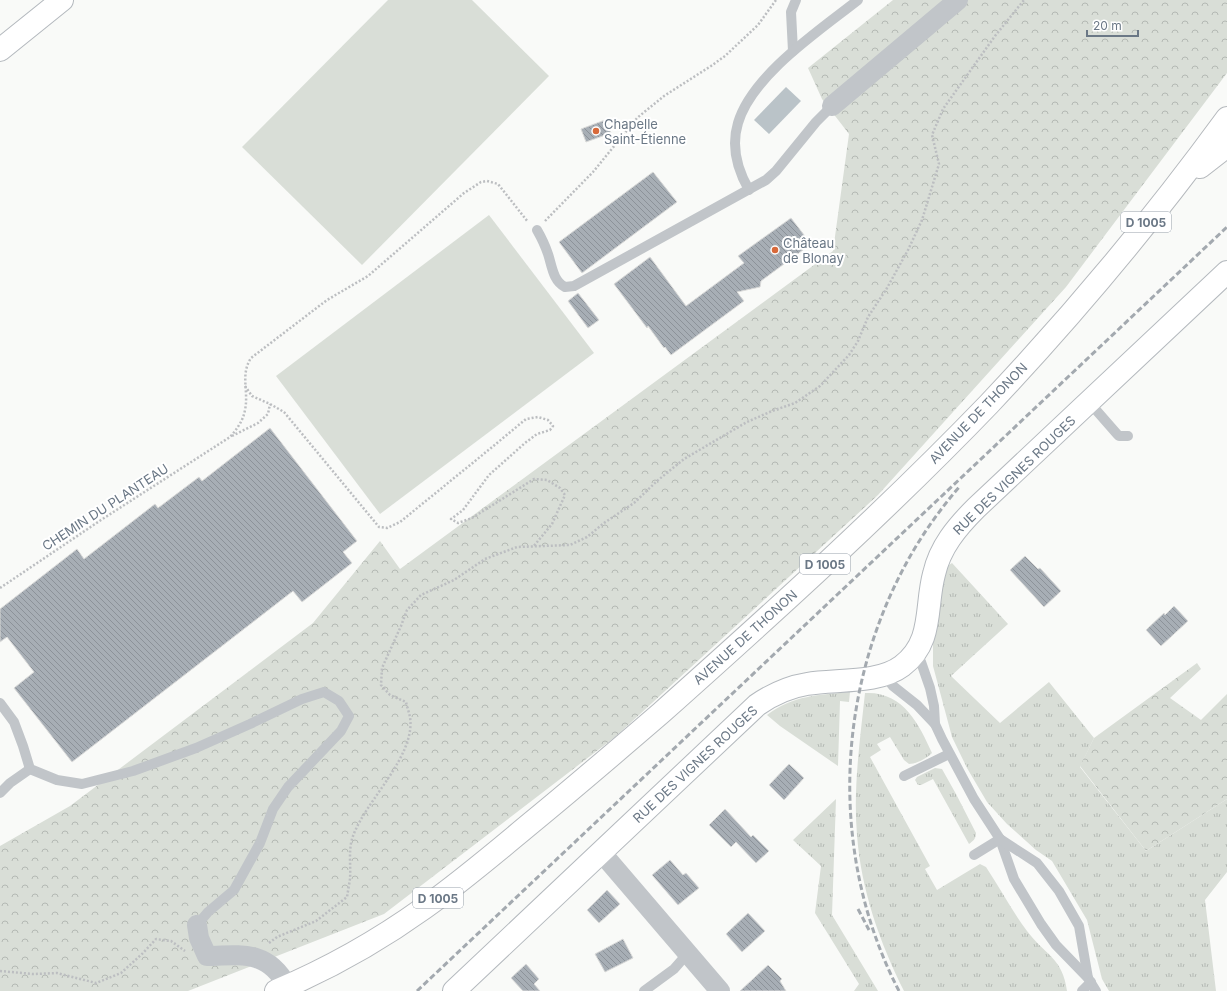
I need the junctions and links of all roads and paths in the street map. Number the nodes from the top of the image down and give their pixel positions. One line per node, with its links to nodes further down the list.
1 (62, 0): 7 (main road)
2 (776, 0): 14 (path)
3 (796, 0): 8 (lane)
4 (858, 0): 8 (lane)
5 (958, 0): 9 (street)
6 (1024, 0): 21 (path)
7 (0, 50)
8 (793, 51): 13 (lane)
9 (832, 106): 13 (lane)
10 (1227, 118): 12 (main road, AVENUE DE THONON / D 1005)
11 (1224, 153): 12 (main road)
12 (1176, 185): 40 (main road, AVENUE DE THONON / D 1005)
13 (749, 190): 14 (lane)
14 (537, 230): 16 (path)
15 (1227, 272): 17 (main road, RUE DES VIGNES ROUGES)
16 (245, 386): 18 (path); 20 (path)
17 (1089, 402): 19 (lane); 23 (main road, RUE DES VIGNES ROUGES)
18 (270, 404): 20 (path); 21 (path)
19 (1128, 436)
20 (230, 437): 22 (path, CHEMIN DU PLANTEAU)
21 (533, 547): 37 (path)
22 (0, 588)
23 (916, 652): 24 (main road, RUE DES VIGNES ROUGES); 26 (lane)
24 (884, 675): 26 (lane); 33 (main road, RUE DES VIGNES ROUGES)
25 (0, 703): 28 (lane)
26 (935, 724): 27 (lane)
27 (949, 754): 29 (lane); 31 (lane)
28 (30, 769): 30 (lane); 34 (lane)
29 (904, 776)
30 (0, 793)
31 (1000, 838): 32 (lane); 39 (lane); 39 (lane)
32 (974, 855)
33 (607, 859): 35 (street); 41 (main road, RUE DES VIGNES ROUGES)
34 (197, 925): 36 (street)
35 (688, 953): 42 (lane); 43 (street)
36 (207, 956): 37 (street); 38 (path)
37 (251, 957): 40 (street)
38 (0, 971)
39 (1092, 984): 44 (lane)
40 (281, 989)
41 (454, 991)
42 (644, 991)
43 (720, 991)
44 (1082, 991)

